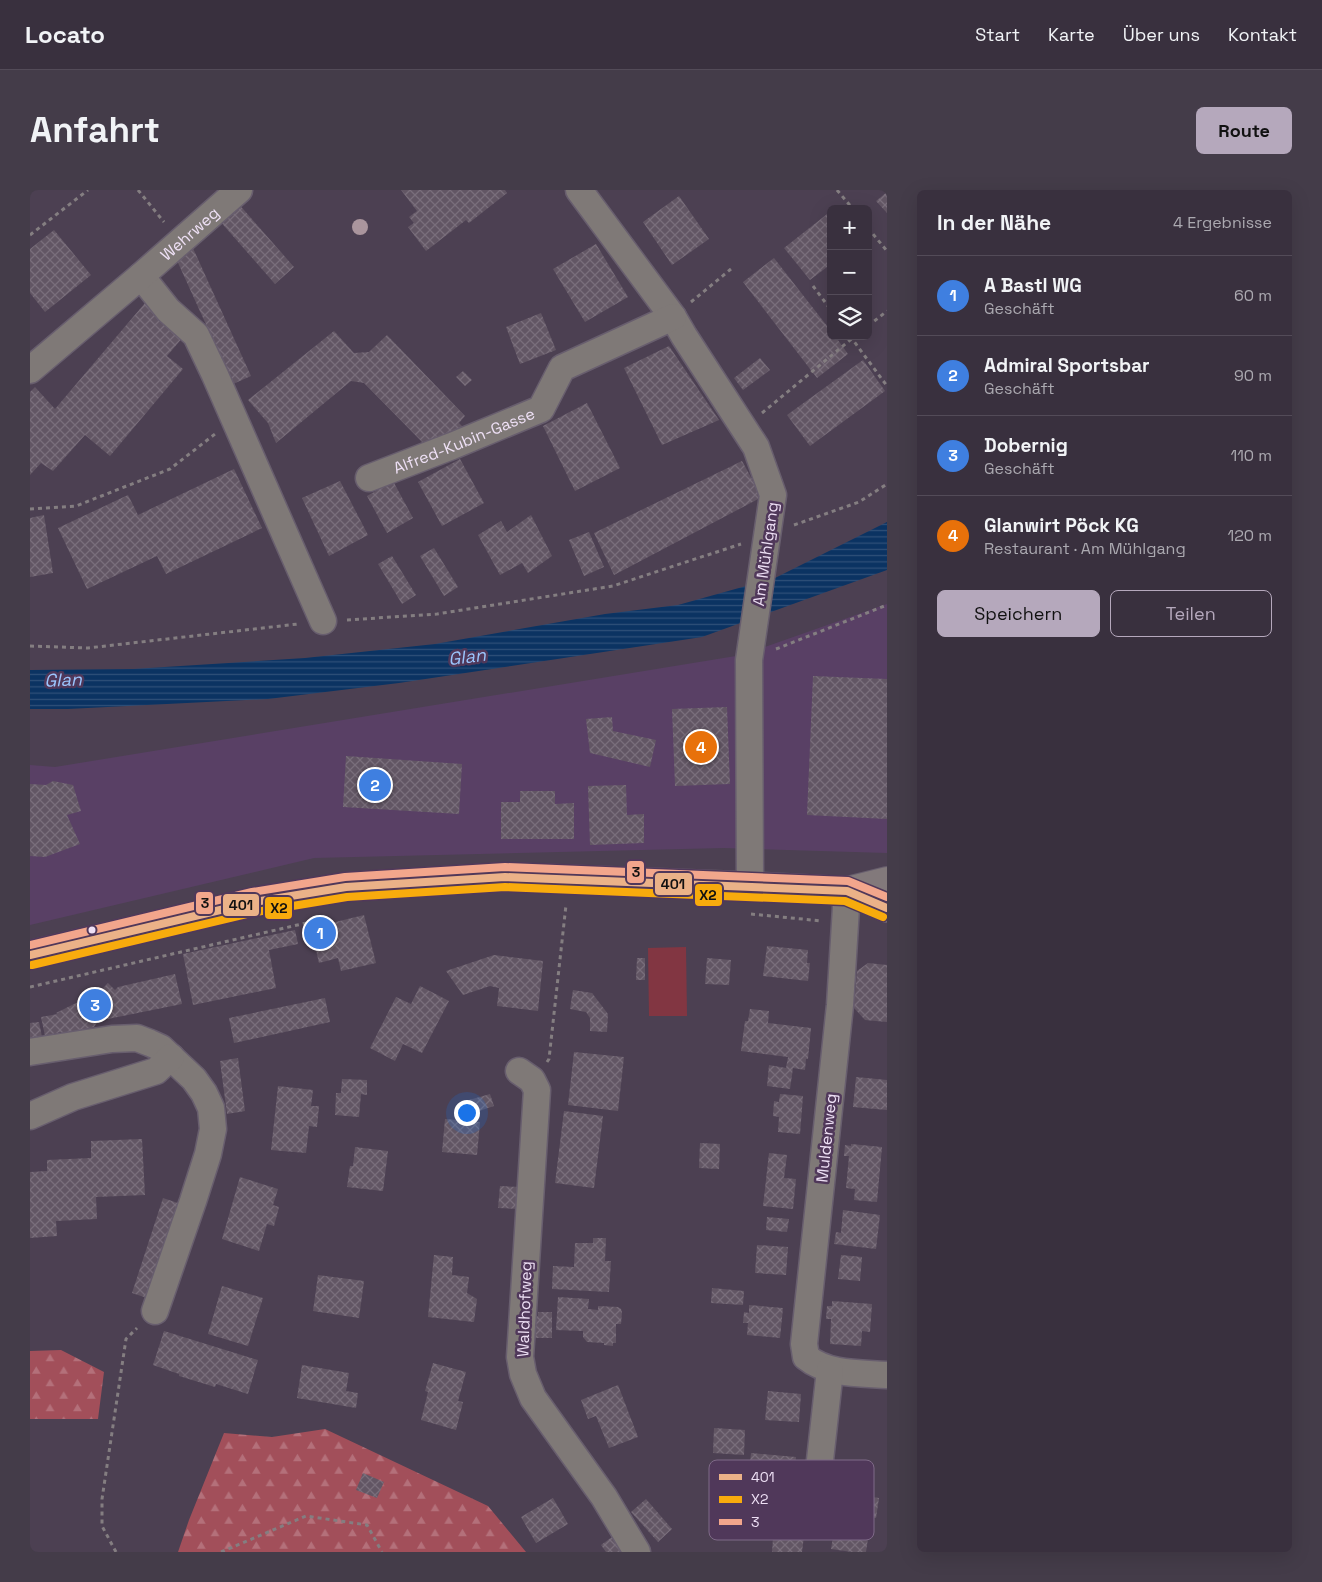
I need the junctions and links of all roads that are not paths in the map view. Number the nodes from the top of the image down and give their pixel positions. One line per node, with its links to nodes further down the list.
1 (239, 190): 3 (street, Wehrweg)
2 (579, 190): 4 (street, Am Mühlgang)
3 (141, 276): 5 (street, Wehrweg); 7 (street)
4 (680, 311): 6 (street, Alfred-Kubin-Gasse); 9 (street, Am Mühlgang)
5 (30, 370)
6 (369, 478)
7 (323, 622)
8 (887, 881): 10 (main road)
9 (750, 886): 10 (main road); 12 (main road)
10 (847, 891): 11 (main road); 18 (street, Muldenweg)
11 (887, 908)
12 (30, 955)
13 (30, 1052): 14 (street)
14 (171, 1057): 16 (street); 17 (street)
15 (519, 1071): 21 (street, Waldhofweg)
16 (30, 1116)
17 (154, 1311)
18 (830, 1370): 19 (street, Muldenweg); 20 (street)
19 (887, 1375)
20 (820, 1460)
21 (637, 1552)

